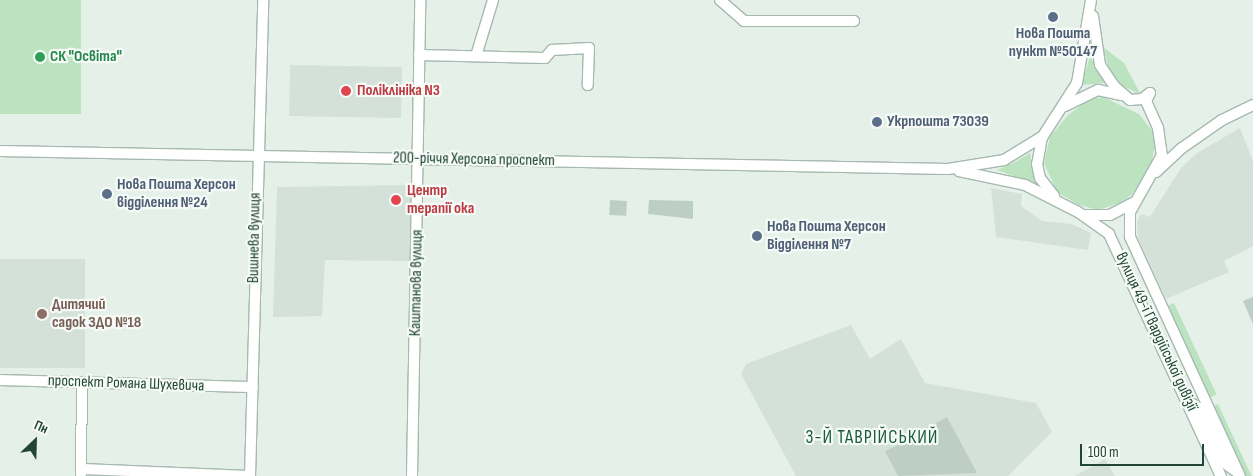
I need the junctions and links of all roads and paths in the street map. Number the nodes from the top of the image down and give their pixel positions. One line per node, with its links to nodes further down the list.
1 (262, 0): 18 (street, Вишнева вулиця)
2 (420, 0): 7 (street, Каштанова вулиця)
3 (493, 0): 8 (street)
4 (720, 0): 6 (street)
5 (1091, 4): 10 (street); 12 (street)
6 (854, 21)
7 (419, 55): 8 (street); 19 (street, Каштанова вулиця)
8 (476, 56): 9 (street)
9 (588, 85)
10 (1130, 100): 12 (street); 13 (street); 13 (street)
11 (1253, 105): 16 (street)
12 (1064, 107): 14 (street)
13 (1150, 114): 15 (street)
14 (1042, 136): 20 (street); 23 (street)
15 (1162, 142): 16 (street); 21 (street)
16 (1182, 148): 21 (street)
17 (0, 151): 18 (street, 200-річчя Херсона проспект)
18 (256, 155): 19 (street, 200-річчя Херсона проспект); 28 (street, Вишнева вулиця)
19 (420, 160): 20 (street, 200-річчя Херсона проспект); 33 (street, Каштанова вулиця)
20 (948, 169): 23 (street)
21 (1153, 175): 22 (street)
22 (1135, 201): 24 (street); 25 (street, вулиця 49-ї Гвардійської дивізії)
23 (1062, 203): 24 (street)
24 (1078, 212): 29 (street, вулиця 49-ї Гвардійської дивізії)
25 (1168, 324): 29 (street); 31 (street, вулиця 49-ї Гвардійської дивізії)
26 (0, 380): 27 (street, проспект Романа Шухевича)
27 (82, 382): 28 (street, проспект Романа Шухевича); 30 (street)
28 (253, 387): 32 (street, Вишнева вулиця)
29 (1188, 401): 31 (street); 34 (street, вулиця 49-ї Гвардійської дивізії)
30 (81, 472): 32 (street)
31 (1240, 474)
32 (250, 476)
33 (412, 476)
34 (1222, 476)

